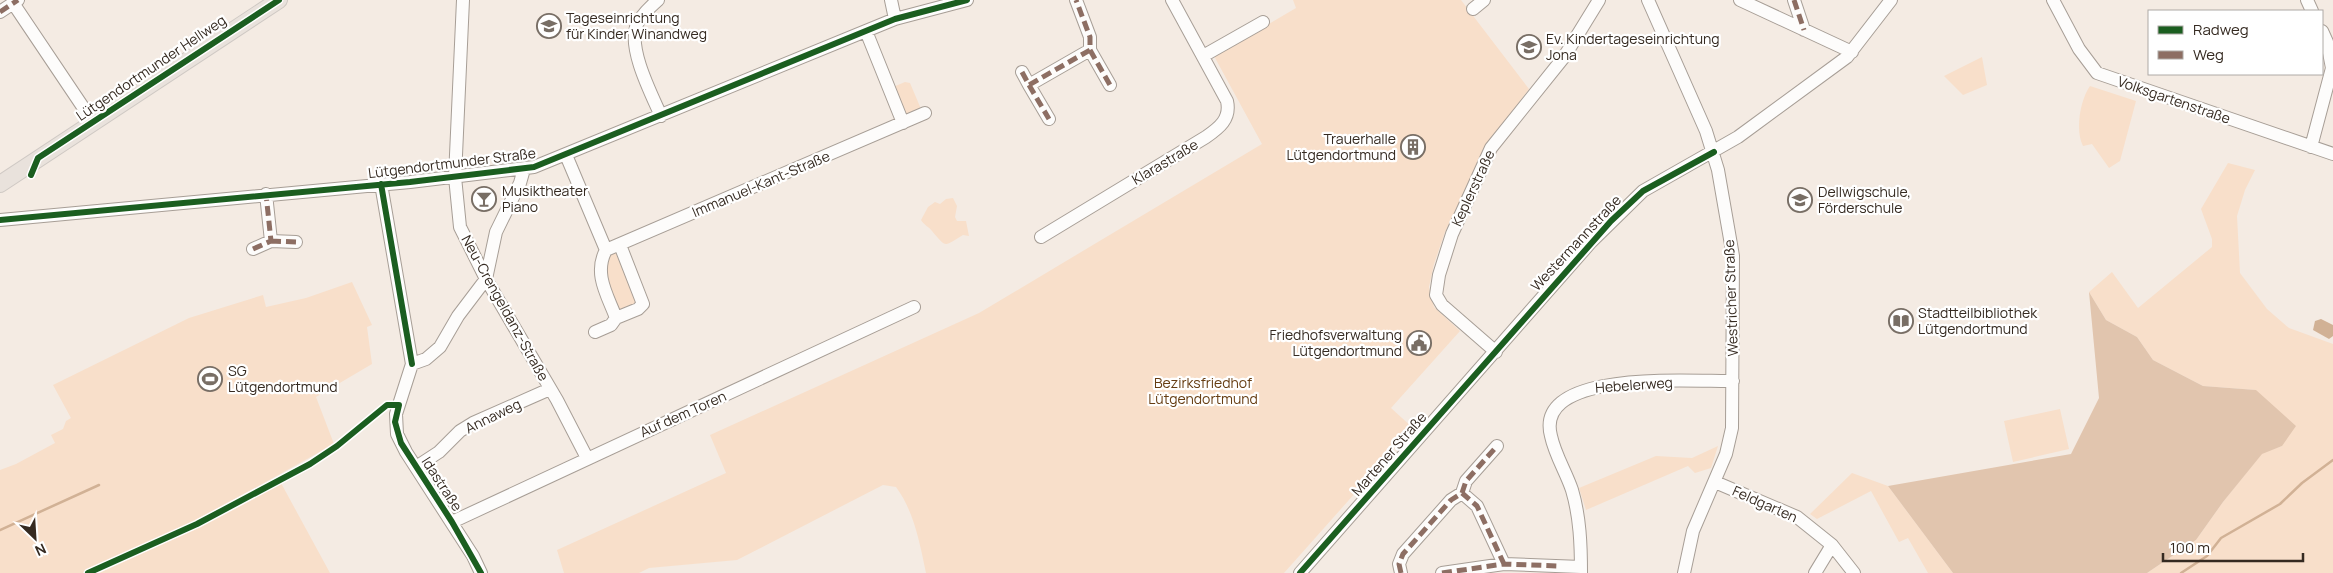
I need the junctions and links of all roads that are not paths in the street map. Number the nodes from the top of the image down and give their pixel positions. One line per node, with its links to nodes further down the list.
1 (279, 0): 32 (main road, Lütgendortmunder Hellweg)
2 (463, 0): 39 (street, Neu-Crengeldanz-Straße)
3 (658, 0): 30 (street)
4 (891, 0): 18 (street)
5 (968, 0): 18 (street, Lütgendortmunder Straße)
6 (1076, 0): 23 (street)
7 (1172, 0): 25 (street, Klarastraße)
8 (1484, 0): 16 (street)
9 (1599, 0): 56 (street, Keplerstraße)
10 (1648, 0): 35 (street, Westricher Straße)
11 (1740, 0): 20 (street)
12 (1794, 0): 20 (street)
13 (1891, 0): 24 (street, Westermannstraße)
14 (2053, 0): 34 (street, Volksgartenstraße)
15 (16, 1): 17 (street); 32 (street)
16 (1473, 9)
17 (0, 12)
18 (895, 19): 21 (street, Lütgendortmunder Straße)
19 (1263, 22): 25 (street)
20 (1804, 30): 24 (street)
21 (866, 31): 30 (street, Lütgendortmunder Straße); 33 (street)
22 (2323, 33): 34 (street)
23 (1090, 50): 27 (street); 28 (street)
24 (1852, 52): 35 (street, Westermannstraße)
25 (1203, 56): 44 (street, Klarastraße)
26 (1022, 72): 27 (street)
27 (1029, 85): 31 (street)
28 (1110, 85)
29 (925, 113): 33 (street, Immanuel-Kant-Straße)
30 (661, 116): 37 (street, Lütgendortmunder Straße)
31 (1048, 119)
32 (93, 122): 40 (main road, Lütgendortmunder Hellweg)
33 (903, 123): 47 (street, Immanuel-Kant-Straße)
34 (2311, 147): 36 (street, Volksgartenstraße)
35 (1714, 152): 56 (street, Westermannstraße); 58 (street, Westricher Straße)
36 (2333, 154)
37 (566, 156): 38 (street, Lütgendortmunder Straße); 50 (street)
38 (524, 170): 39 (street, Lütgendortmunder Straße); 48 (street)
39 (455, 177): 41 (street, Lütgendortmunder Straße); 51 (street, Neu-Crengeldanz-Straße)
40 (0, 184)
41 (381, 184): 42 (street, Lütgendortmunder Straße); 57 (street, Idastraße)
42 (266, 194): 43 (street, Lütgendortmunder Straße); 45 (street)
43 (0, 220)
44 (1041, 237)
45 (271, 241): 46 (street); 49 (street)
46 (296, 242)
47 (620, 245): 50 (street, Immanuel-Kant-Straße); 54 (street)
48 (492, 246): 51 (street); 52 (street)
49 (253, 249)
50 (606, 250): 54 (street)
51 (472, 252): 52 (street, Neu-Crengeldanz-Straße)
52 (486, 279): 57 (street); 59 (street, Neu-Crengeldanz-Straße)
53 (914, 307): 61 (street, Auf dem Toren)
54 (616, 318): 55 (street)
55 (594, 332)
56 (1496, 352): 70 (street, Martener Straße)
57 (412, 364): 62 (street, Idastraße)
58 (1733, 381): 63 (street, Westricher Straße); 68 (street, Hebelerweg)
59 (550, 389): 61 (street, Neu-Crengeldanz-Straße); 62 (street, Annaweg)
60 (1497, 446): 64 (street)
61 (587, 458): 65 (street, Auf dem Toren)
62 (416, 467): 65 (street, Idastraße)
63 (1715, 482): 66 (street, Feldgarten); 73 (street, Westricher Straße)
64 (1462, 493): 67 (street); 71 (street)
65 (452, 522): 69 (street, Idastraße)
66 (1832, 545): 74 (street); 75 (street, Feldgarten)
67 (1504, 564): 68 (street, Hebelerweg); 72 (street, Hebelerweg)
68 (1581, 570)
69 (481, 573)
70 (1300, 573)
71 (1401, 573)
72 (1442, 573)
73 (1684, 573)
74 (1815, 573)
75 (1854, 573)

